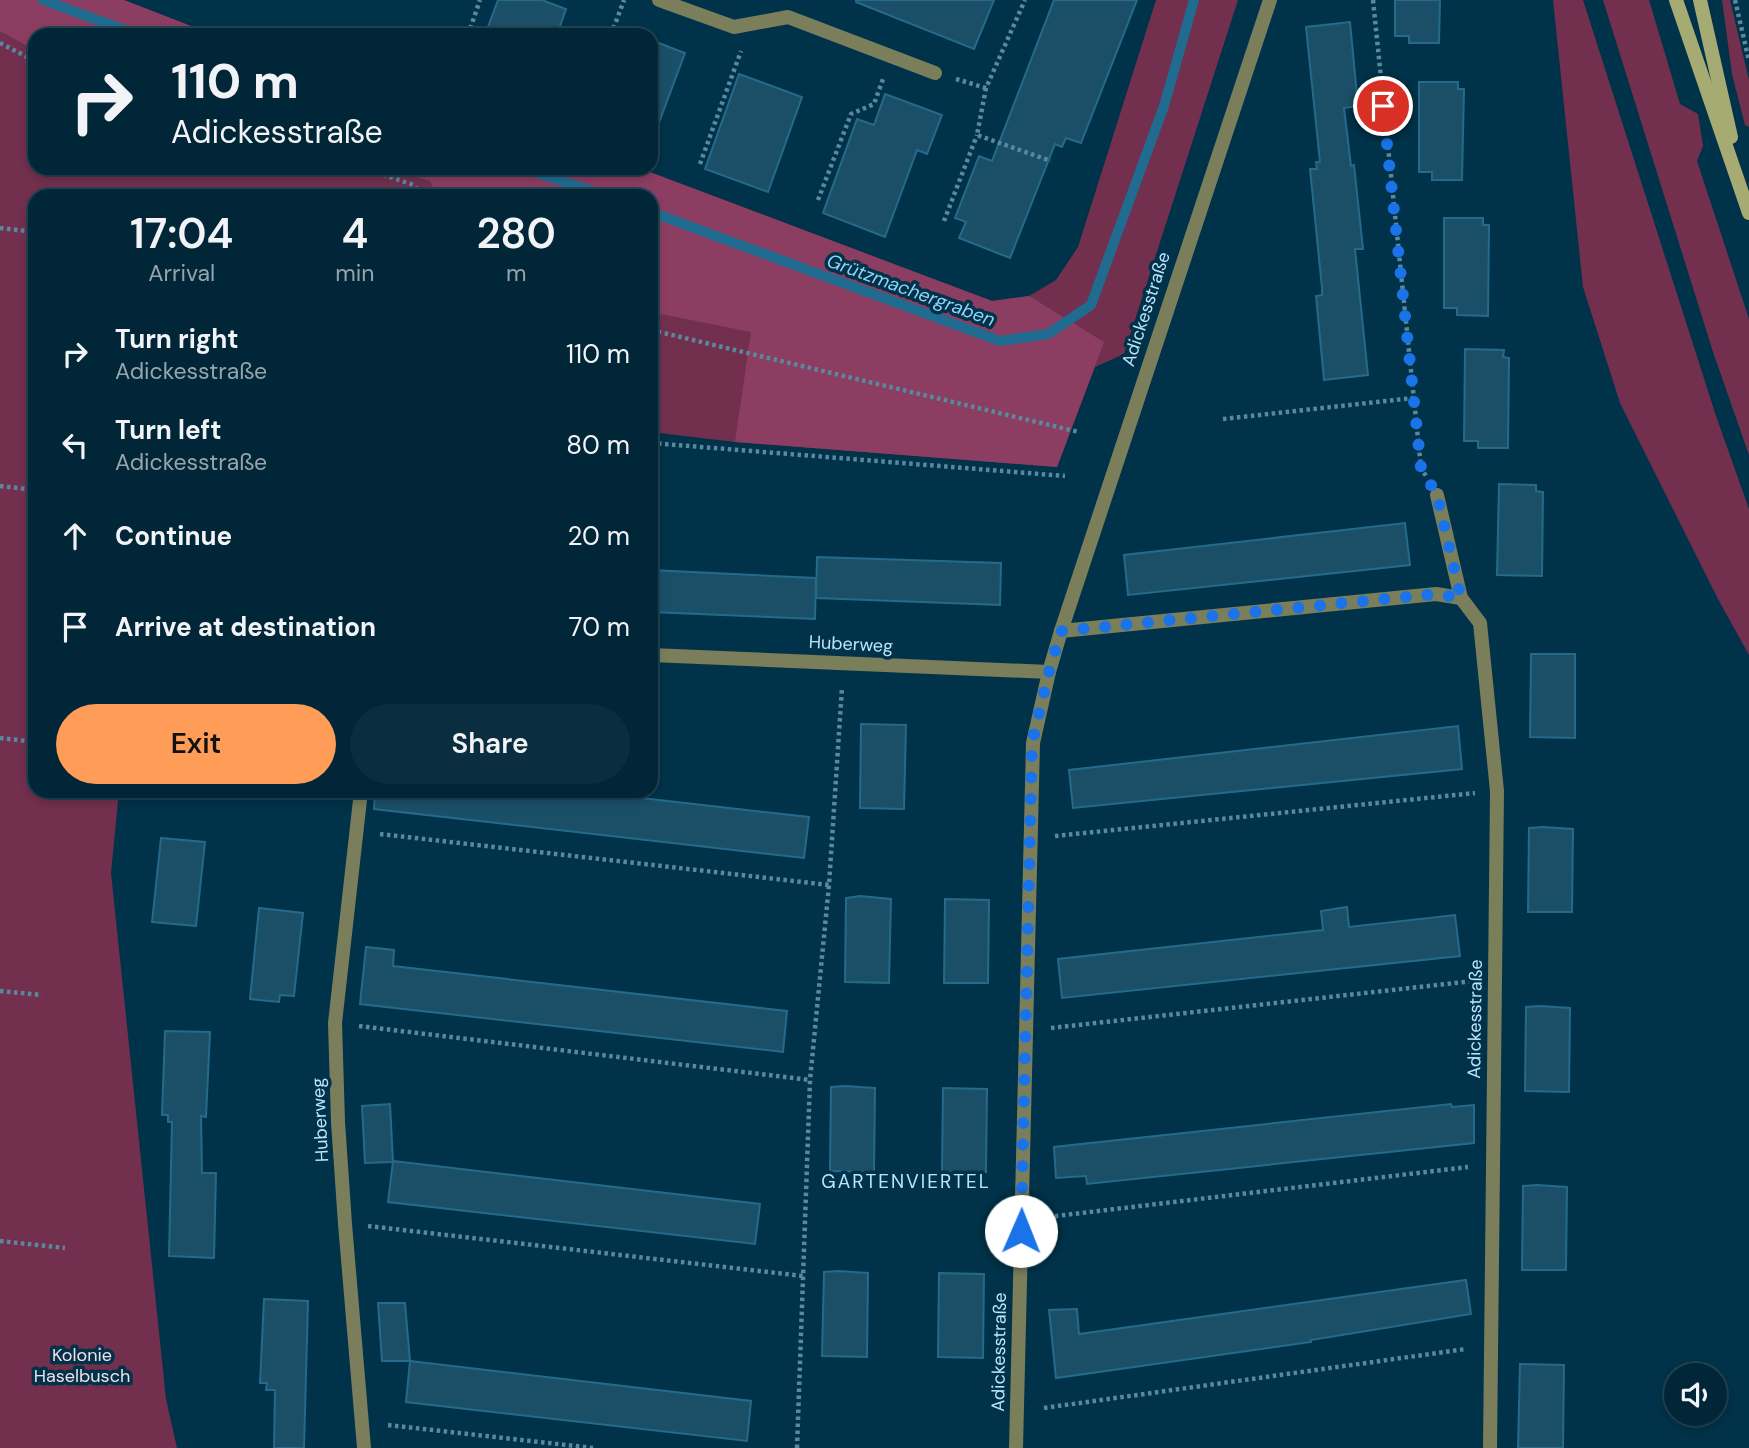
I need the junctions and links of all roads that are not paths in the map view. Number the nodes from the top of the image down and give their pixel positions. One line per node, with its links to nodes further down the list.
1 (660, 0): 5 (street)
2 (1270, 0): 9 (street, Adickesstraße)
3 (1676, 0): 6 (main road)
4 (1700, 0): 6 (main road)
5 (935, 73)
6 (1749, 211)
7 (1437, 495): 8 (street, Adickesstraße)
8 (1461, 598): 9 (street); 15 (street, Adickesstraße)
9 (1061, 631): 11 (street, Adickesstraße)
10 (658, 655): 11 (street, Huberweg)
11 (1049, 672): 14 (street, Adickesstraße)
12 (360, 798): 13 (street, Huberweg)
13 (364, 1448)
14 (1016, 1448)
15 (1490, 1448)

